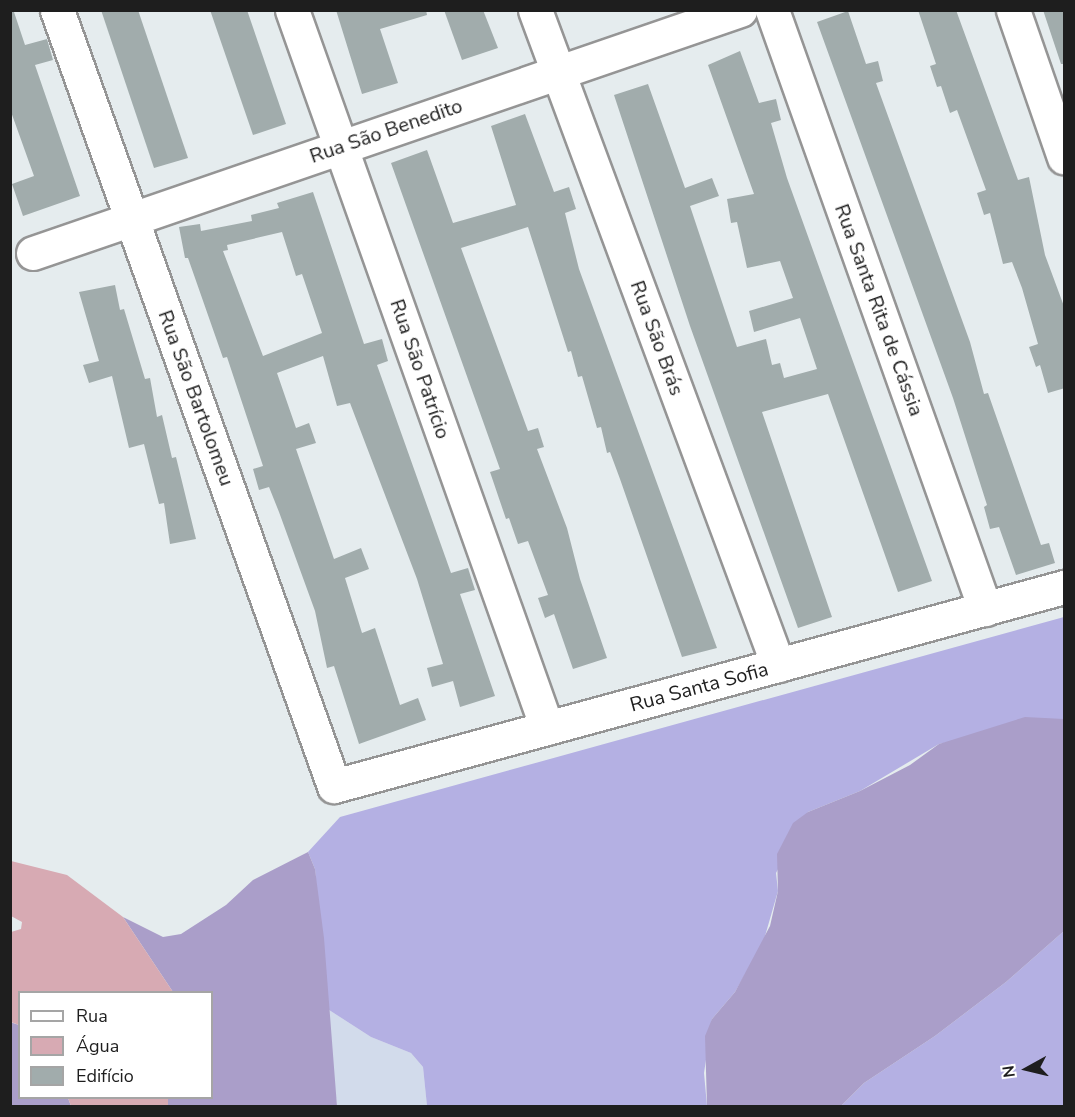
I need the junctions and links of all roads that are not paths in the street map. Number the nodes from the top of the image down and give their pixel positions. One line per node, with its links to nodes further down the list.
1 (57, 10): 10 (street, Rua São Bartolomeu)
2 (292, 10): 8 (street, Rua São Patrício)
3 (535, 10): 7 (street, Rua São Brás)
4 (740, 10): 7 (street, Rua São Benedito)
5 (772, 10): 13 (street, Rua Santa Rita de Cássia)
6 (1013, 10): 9 (street)
7 (558, 70): 8 (street, Rua São Benedito); 14 (street, Rua São Brás)
8 (341, 147): 10 (street, Rua São Benedito); 15 (street, Rua São Patrício)
9 (1065, 157)
10 (132, 219): 11 (street, Rua São Benedito); 16 (street, Rua São Bartolomeu)
11 (33, 253)
12 (1065, 587): 13 (street, Rua Santa Sofia)
13 (985, 609): 14 (street, Rua Santa Sofia)
14 (778, 665): 15 (street, Rua Santa Sofia)
15 (547, 728): 16 (street, Rua Santa Sofia)
16 (334, 786)

